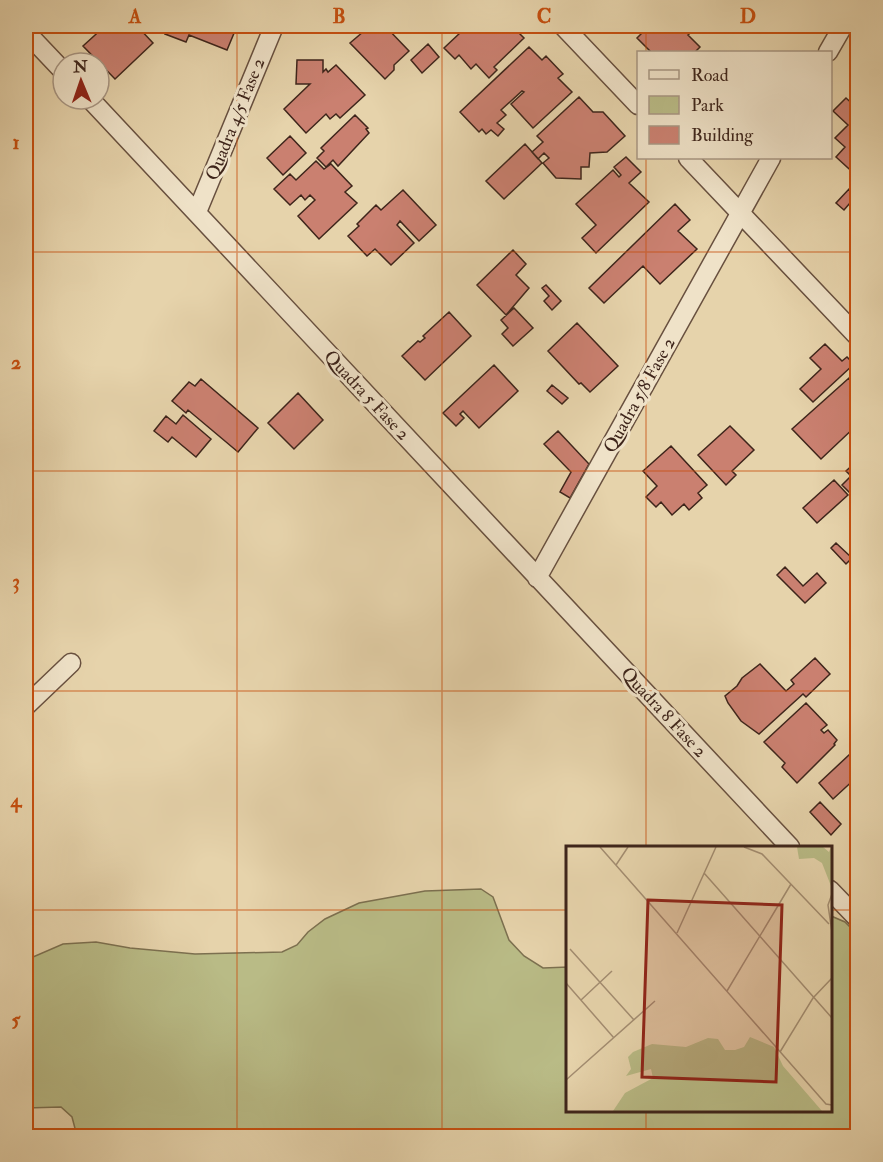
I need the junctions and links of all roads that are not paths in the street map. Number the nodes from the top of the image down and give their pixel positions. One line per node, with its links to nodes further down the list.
1 (274, 26): 11 (street, Quadra 4/5 Fase 2)
2 (563, 26): 7 (street)
3 (843, 26): 5 (street)
4 (26, 32): 6 (street)
5 (829, 51)
6 (51, 58)
7 (637, 103)
8 (101, 111): 11 (street, Quadra 5 Fase 2)
9 (689, 159): 12 (street)
10 (770, 159): 12 (street, Quadra 5/8 Fase 2)
11 (197, 212): 14 (street, Quadra 5 Fase 2)
12 (740, 213): 13 (street); 14 (street, Quadra 5/8 Fase 2)
13 (858, 337)
14 (537, 578): 17 (street, Quadra 8 Fase 2)
15 (71, 663): 16 (street)
16 (26, 706)
17 (789, 846)
18 (832, 891): 19 (street)
19 (858, 919)

